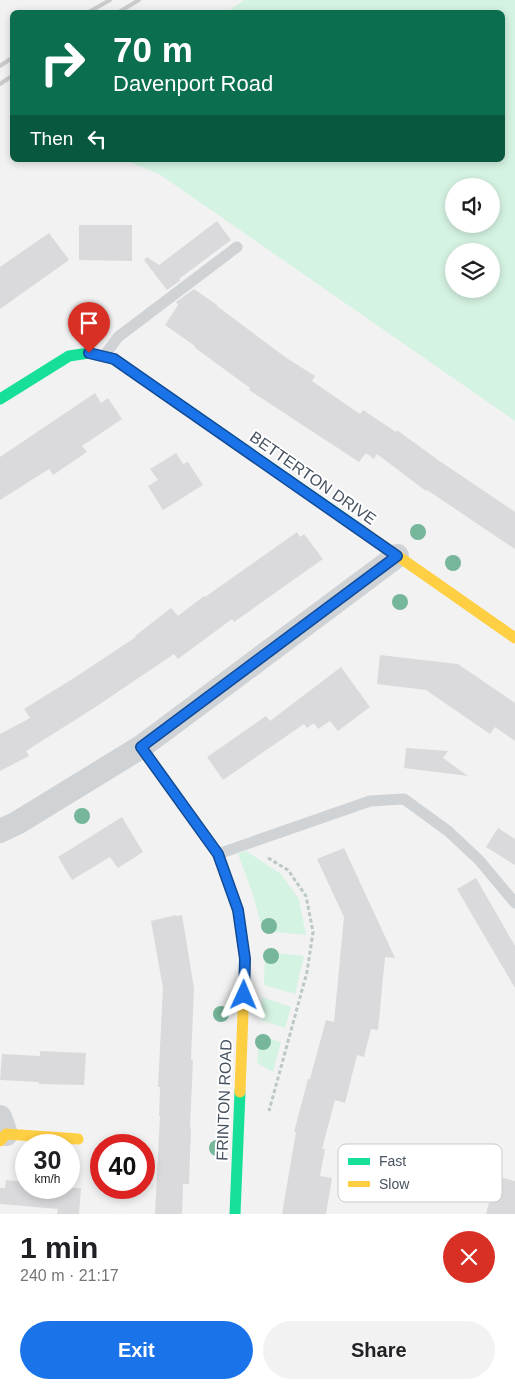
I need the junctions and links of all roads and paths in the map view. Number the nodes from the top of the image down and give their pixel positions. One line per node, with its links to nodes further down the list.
1 (237, 247): 2 (lane)
2 (104, 356): 3 (street, BETTERTON DRIVE); 4 (street, BETTERTON DRIVE)
3 (0, 399)
4 (397, 556): 5 (street, BETTERTON DRIVE); 6 (street)
5 (515, 638)
6 (141, 747): 7 (street); 9 (street, FRINTON ROAD)
7 (0, 831)
8 (246, 844): 9 (lane); 10 (lane); 11 (path)
9 (218, 854): 14 (street, FRINTON ROAD)
10 (515, 903)
11 (267, 1117)
12 (2, 1131): 13 (street)
13 (30, 1134)
14 (235, 1214)

